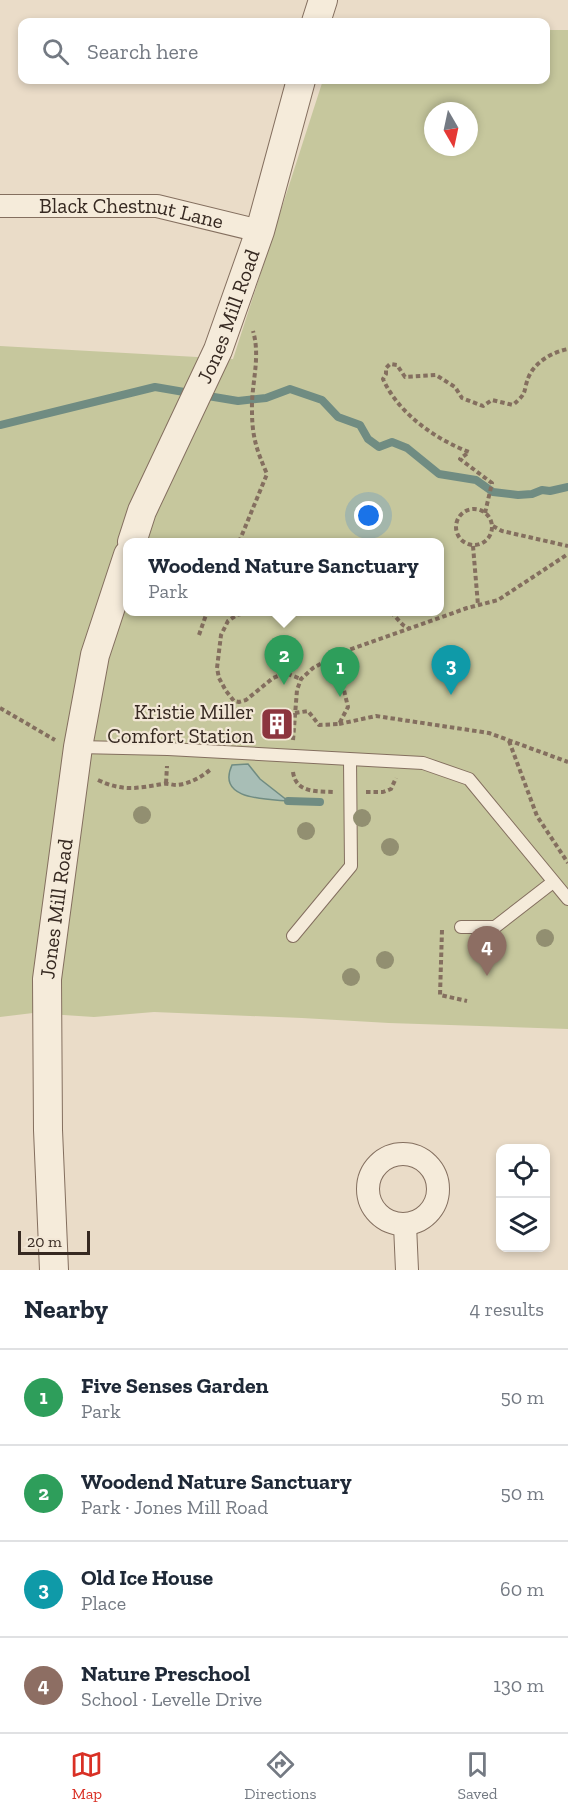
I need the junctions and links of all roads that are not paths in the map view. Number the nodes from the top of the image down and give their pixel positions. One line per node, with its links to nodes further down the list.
1 (323, 0): 2 (street)
2 (317, 18)
3 (300, 84): 5 (street, Jones Mill Road)
4 (0, 206): 5 (street, Black Chestnut Lane)
5 (260, 231): 6 (street, Jones Mill Road)
6 (134, 538)
7 (123, 570): 8 (street, Jones Mill Road)
8 (71, 746): 9 (lane); 15 (street, Jones Mill Road)
9 (350, 760): 10 (lane); 13 (lane)
10 (553, 882): 11 (lane); 12 (lane)
11 (568, 899)
12 (455, 927)
13 (293, 936)
14 (405, 1224): 16 (street)
15 (54, 1270)
16 (407, 1270)

